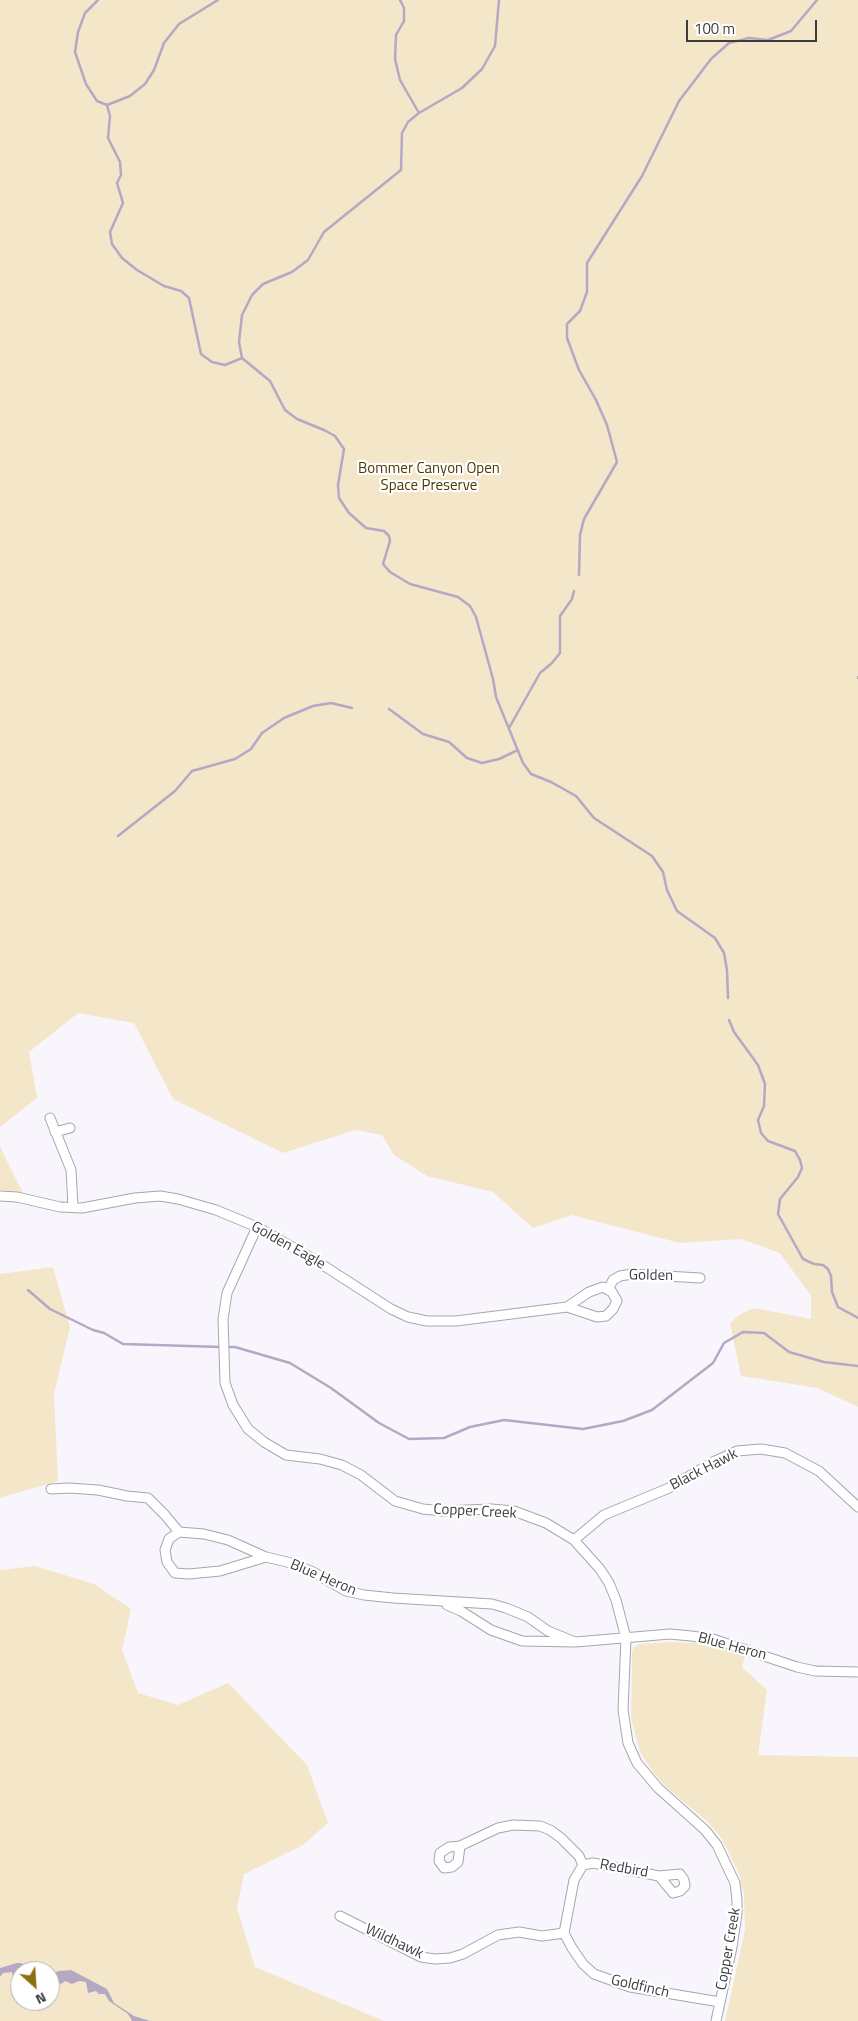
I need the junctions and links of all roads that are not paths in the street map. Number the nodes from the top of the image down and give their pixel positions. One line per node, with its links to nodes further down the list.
1 (50, 1118): 3 (street)
2 (70, 1128): 3 (street)
3 (56, 1132): 5 (street)
4 (0, 1196): 5 (street, Golden Eagle)
5 (73, 1207): 6 (street, Golden Eagle)
6 (257, 1227): 9 (street, Golden Eagle); 13 (street, Copper Creek)
7 (700, 1278): 8 (street, Golden)
8 (608, 1290): 9 (street, Golden Eagle); 9 (street, Golden Eagle)
9 (567, 1307)
10 (51, 1489): 12 (street)
11 (858, 1507): 13 (street, Black Hawk)
12 (179, 1532): 14 (street, Blue Heron); 14 (street)
13 (574, 1540): 16 (street, Copper Creek)
14 (266, 1557): 15 (street, Blue Heron)
15 (440, 1602): 17 (street, Blue Heron); 17 (street, Blue Heron)
16 (626, 1638): 17 (street, Blue Heron); 18 (street, Blue Heron); 24 (street, Copper Creek)
17 (575, 1642)
18 (858, 1672)
19 (460, 1846): 20 (street, Redbird)
20 (583, 1865): 21 (street, Redbird); 23 (street)
21 (659, 1876)
22 (340, 1916): 23 (street, Wildhawk)
23 (564, 1933): 24 (street, Goldfinch)
24 (720, 2002): 25 (street, Copper Creek)
25 (716, 2021)

